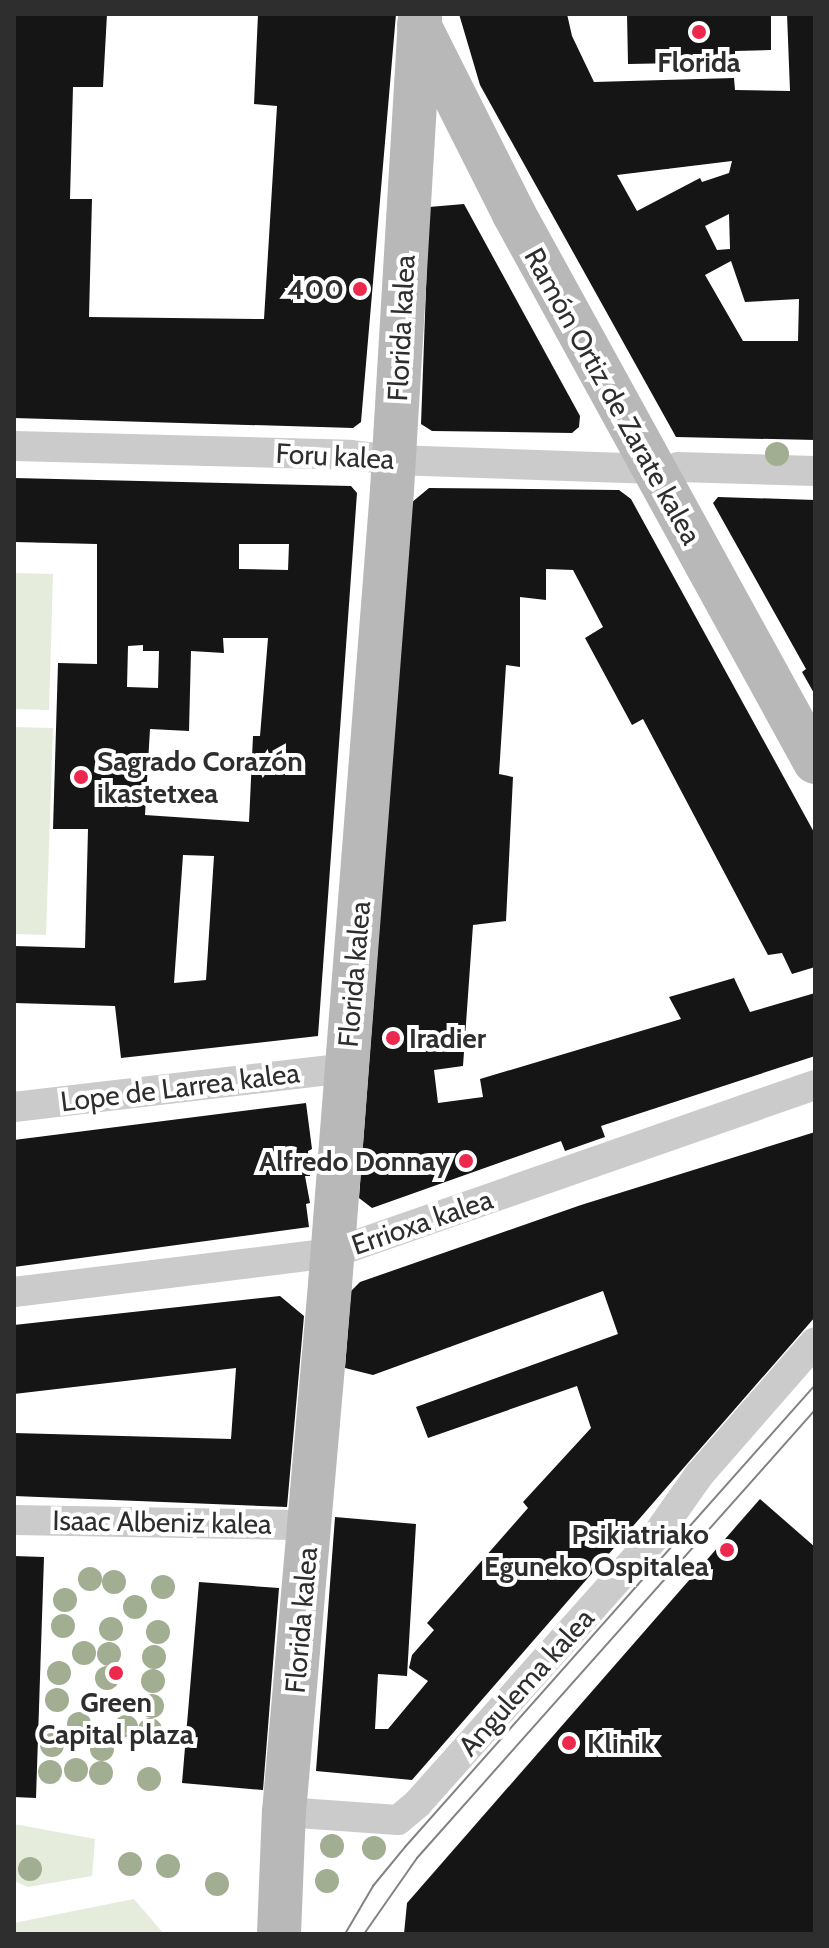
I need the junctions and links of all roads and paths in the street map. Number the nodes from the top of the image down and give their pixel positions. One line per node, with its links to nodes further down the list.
1 (420, 19): 3 (street, Florida kalea); 4 (street, Ramón Ortiz de Zarate kalea)
2 (14, 446): 3 (street, Foru kalea)
3 (394, 460): 4 (street, Foru kalea); 7 (street, Florida kalea)
4 (667, 468): 5 (street, Foru kalea); 6 (street, Ramón Ortiz de Zarate kalea)
5 (815, 471)
6 (815, 762)
7 (346, 1068): 9 (street, Lope de Larrea kalea); 10 (street, Florida kalea)
8 (815, 1085): 10 (street, Errioxa kalea)
9 (14, 1107)
10 (333, 1253): 11 (street, Errioxa kalea); 14 (street, Florida kalea)
11 (14, 1292)
12 (815, 1342): 15 (street, Angulema kalea)
13 (14, 1520): 14 (street, Isaac Albeniz kalea)
14 (310, 1525): 15 (street, Florida kalea)
15 (284, 1812): 16 (street, Florida kalea)
16 (279, 1934)

